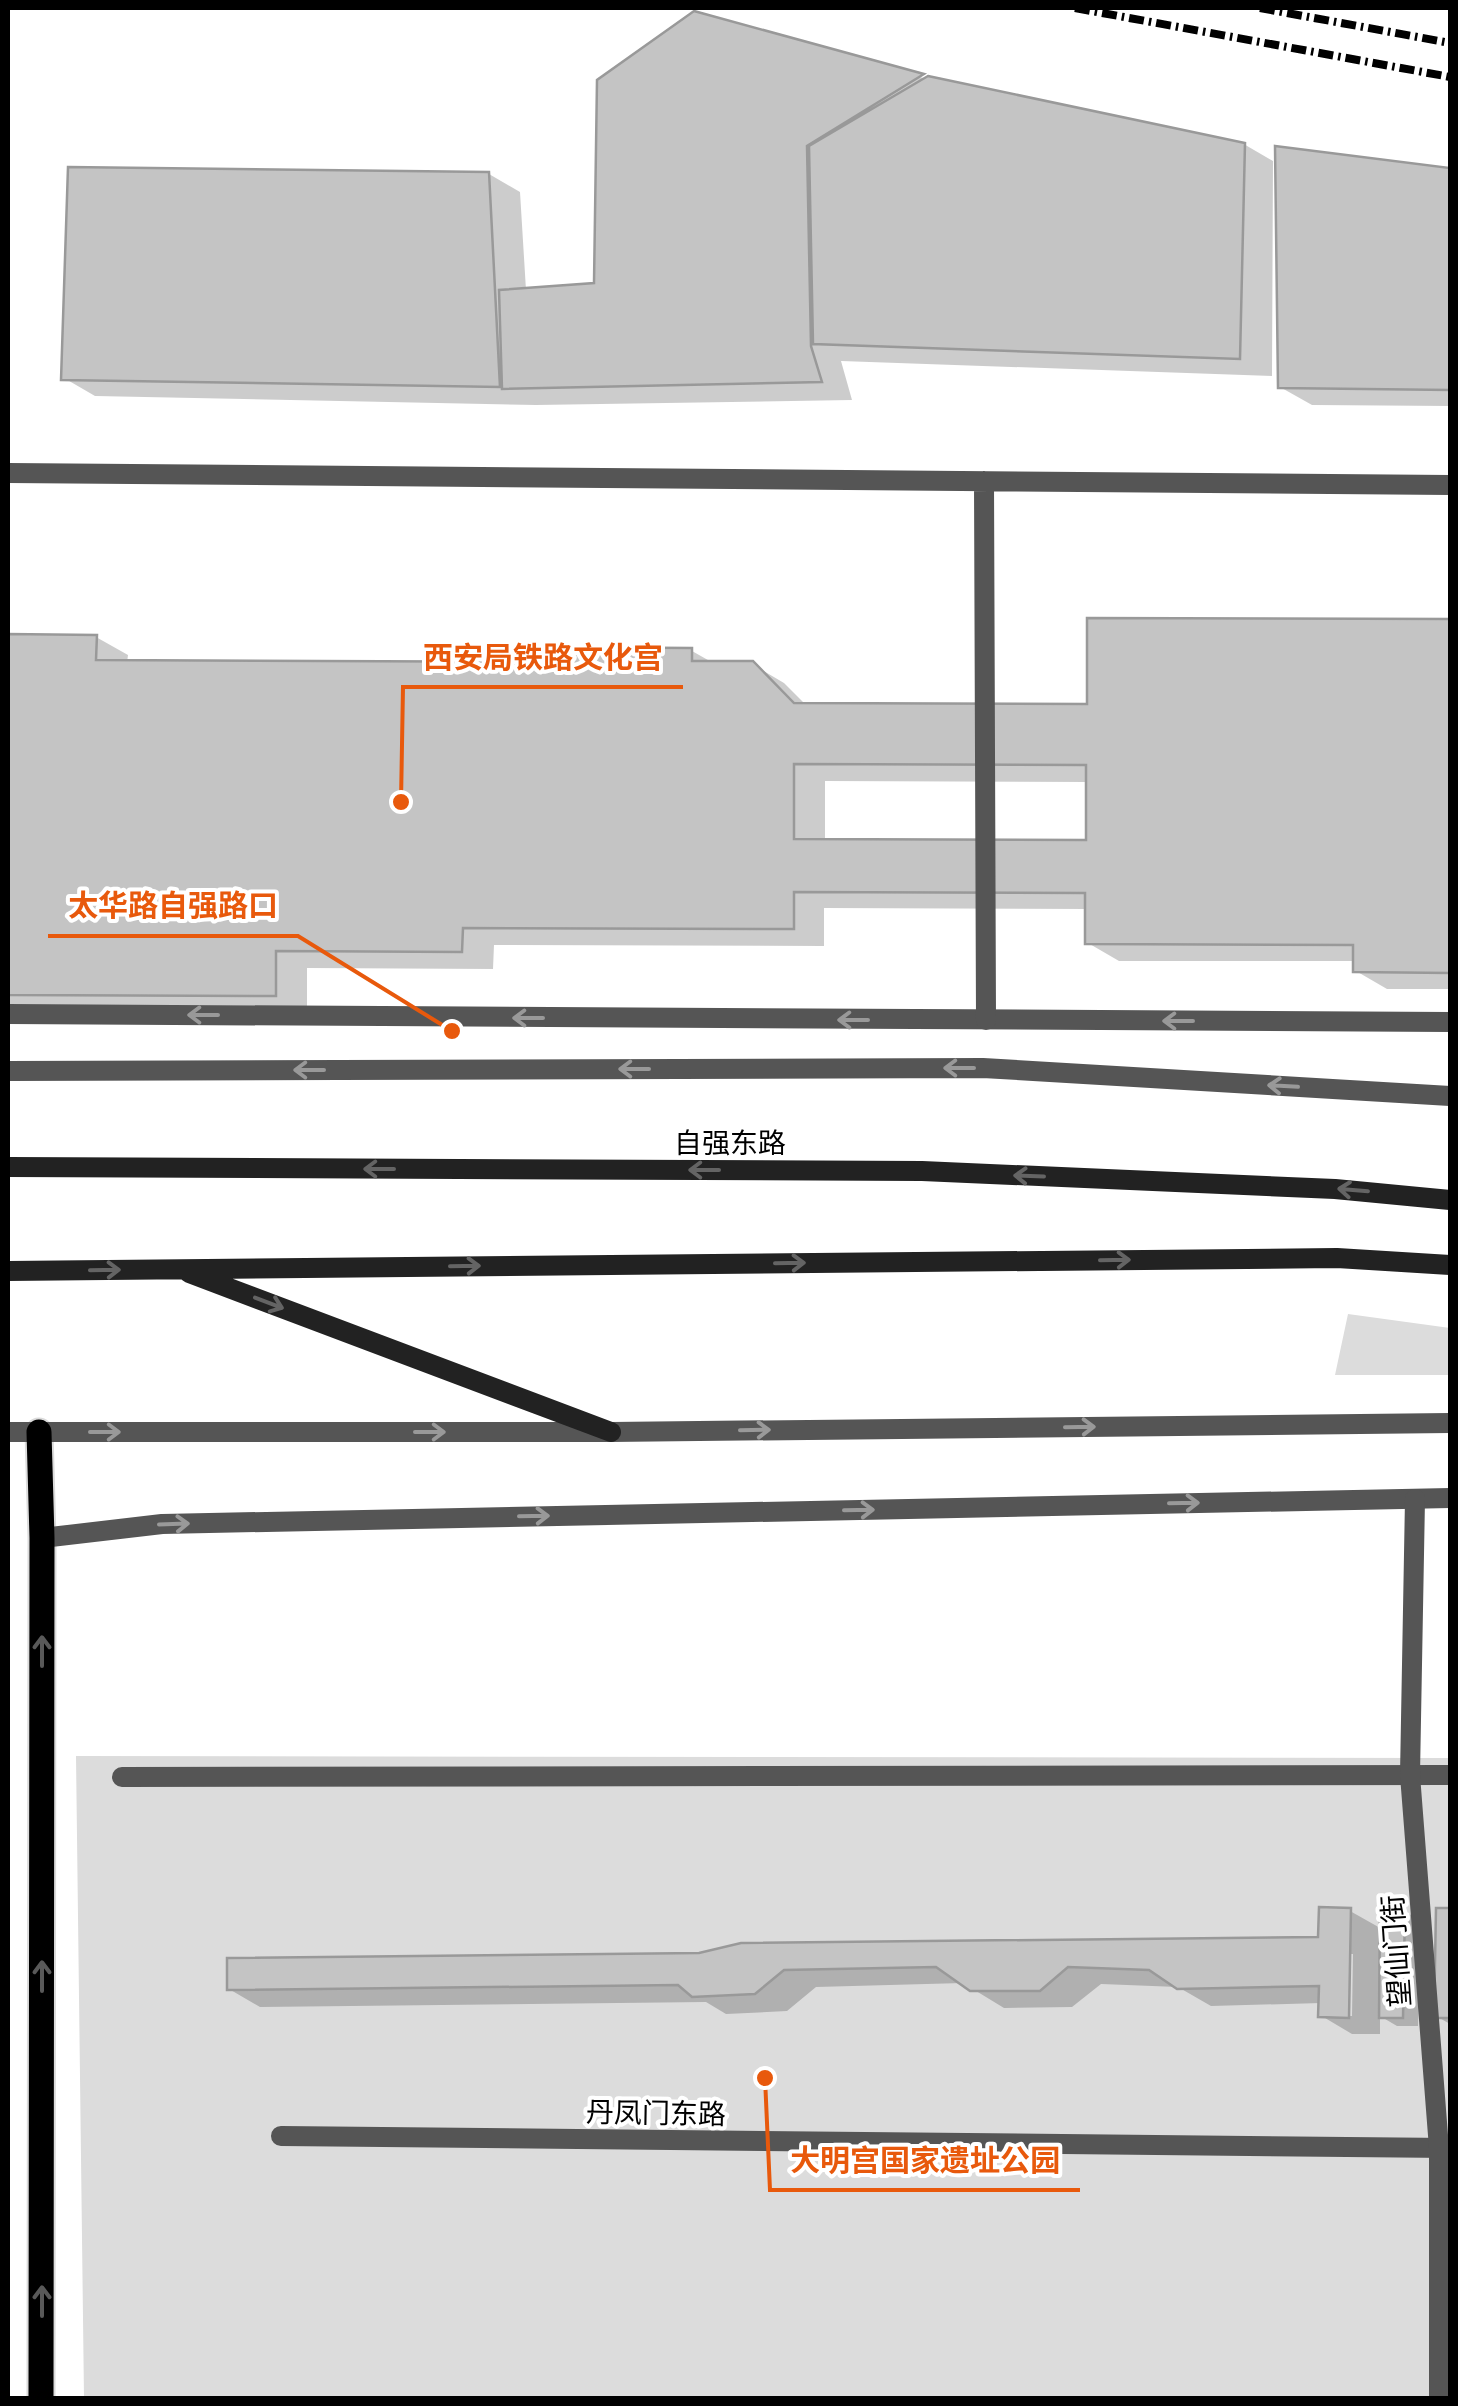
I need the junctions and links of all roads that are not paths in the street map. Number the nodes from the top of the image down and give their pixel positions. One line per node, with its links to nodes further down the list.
1 (8, 474): 2 (street)
2 (984, 481): 3 (street); 5 (street)
3 (1450, 485)
4 (8, 1014): 5 (street, one-way to 4)
5 (986, 1020): 6 (street, one-way to 5)
6 (1450, 1022)
7 (8, 1071): 8 (street, one-way to 7)
8 (1450, 1096)
9 (8, 1167): 10 (main road, 自强东路, one-way to 9)
10 (1450, 1200)
11 (1450, 1265): 12 (main road, one-way to 11)
12 (177, 1269): 13 (main road, one-way to 12); 17 (main road, one-way to 17)
13 (8, 1271)
14 (1450, 1423): 17 (street, one-way to 14)
15 (8, 1432): 16 (street)
16 (39, 1432): 17 (street, one-way to 17); 20 (main road)
17 (611, 1432)
18 (1450, 1498): 19 (street)
19 (1415, 1499): 20 (street, one-way to 19); 21 (street, 望仙门街)
20 (42, 1538): 26 (main road, one-way to 20)
21 (1410, 1775): 22 (street); 23 (street); 25 (street, 望仙门街)
22 (1450, 1775)
23 (122, 1776)
24 (281, 2136): 25 (street, 丹凤门东路)
25 (1445, 2148): 27 (street, 望仙门街)
26 (42, 2398)
27 (1439, 2398)

